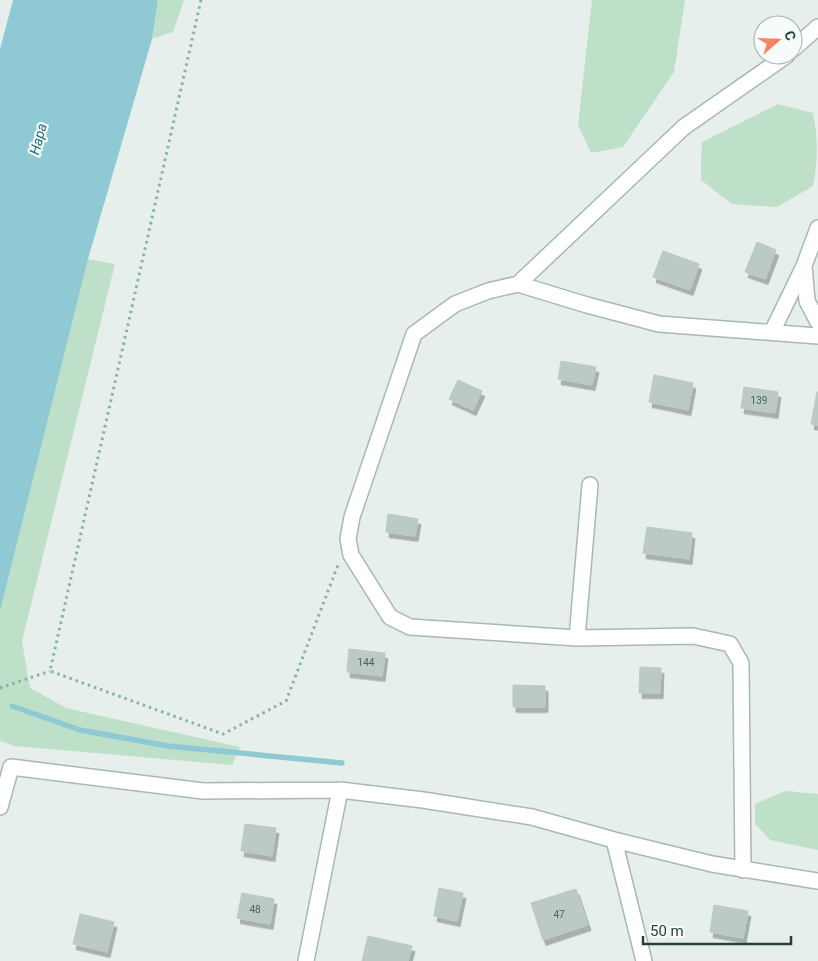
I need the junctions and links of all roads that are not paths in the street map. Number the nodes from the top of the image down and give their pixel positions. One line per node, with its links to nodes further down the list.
1 (818, 27): 2 (street)
2 (803, 40)
3 (773, 65): 6 (street)
4 (818, 228): 5 (street)
5 (804, 266): 7 (street); 8 (street)
6 (518, 284): 8 (street); 11 (street)
7 (818, 322)
8 (772, 332): 9 (street)
9 (818, 336)
10 (590, 485): 11 (street)
11 (578, 638): 15 (street)
12 (340, 790): 13 (street); 14 (street); 17 (street)
13 (0, 807)
14 (614, 840): 15 (street); 18 (street)
15 (743, 870): 16 (street)
16 (818, 881)
17 (306, 961)
18 (644, 961)

